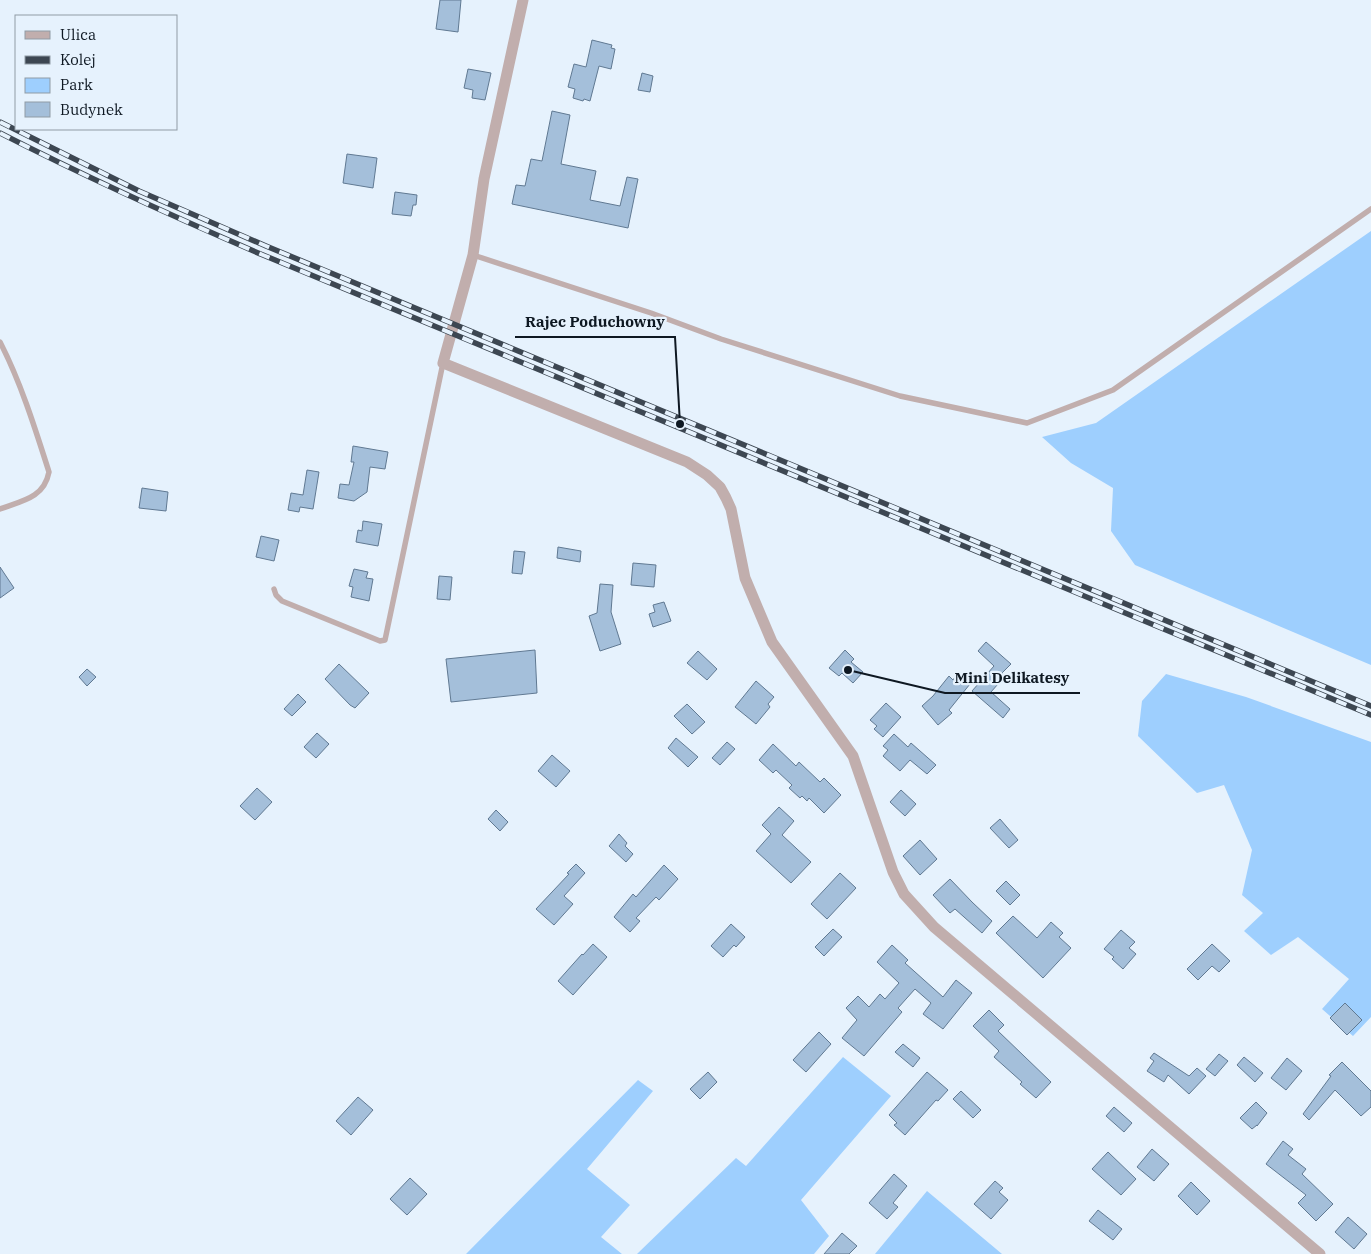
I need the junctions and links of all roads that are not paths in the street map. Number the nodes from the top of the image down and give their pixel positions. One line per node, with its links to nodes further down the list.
1 (523, 0): 3 (street)
2 (1371, 209): 3 (lane)
3 (473, 255): 5 (street)
4 (0, 342): 6 (lane)
5 (443, 363): 7 (lane); 8 (street)
6 (0, 509)
7 (274, 589)
8 (1320, 1254)

